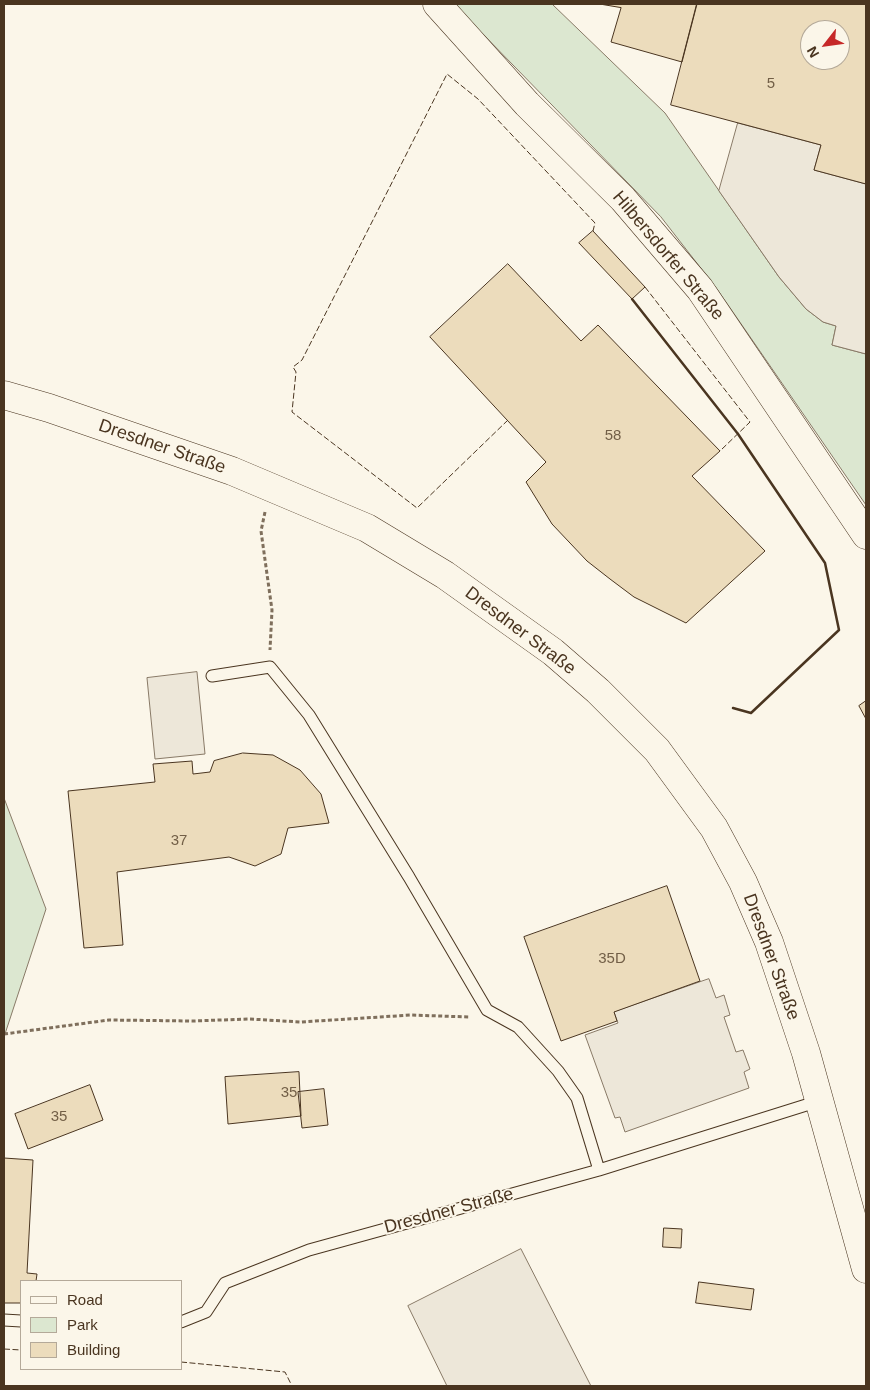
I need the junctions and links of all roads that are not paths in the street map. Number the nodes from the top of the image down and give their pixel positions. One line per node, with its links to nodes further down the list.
1 (437, 4): 3 (main road, Hilbersdorfer Straße)
2 (4, 395): 5 (main road, Dresdner Straße)
3 (866, 535)
4 (212, 676): 6 (lane)
5 (820, 1101): 6 (lane, Dresdner Straße); 7 (main road, Dresdner Straße)
6 (599, 1170): 10 (lane, Dresdner Straße)
7 (866, 1269)
8 (4, 1320): 9 (lane)
9 (20, 1321)
10 (182, 1322)

